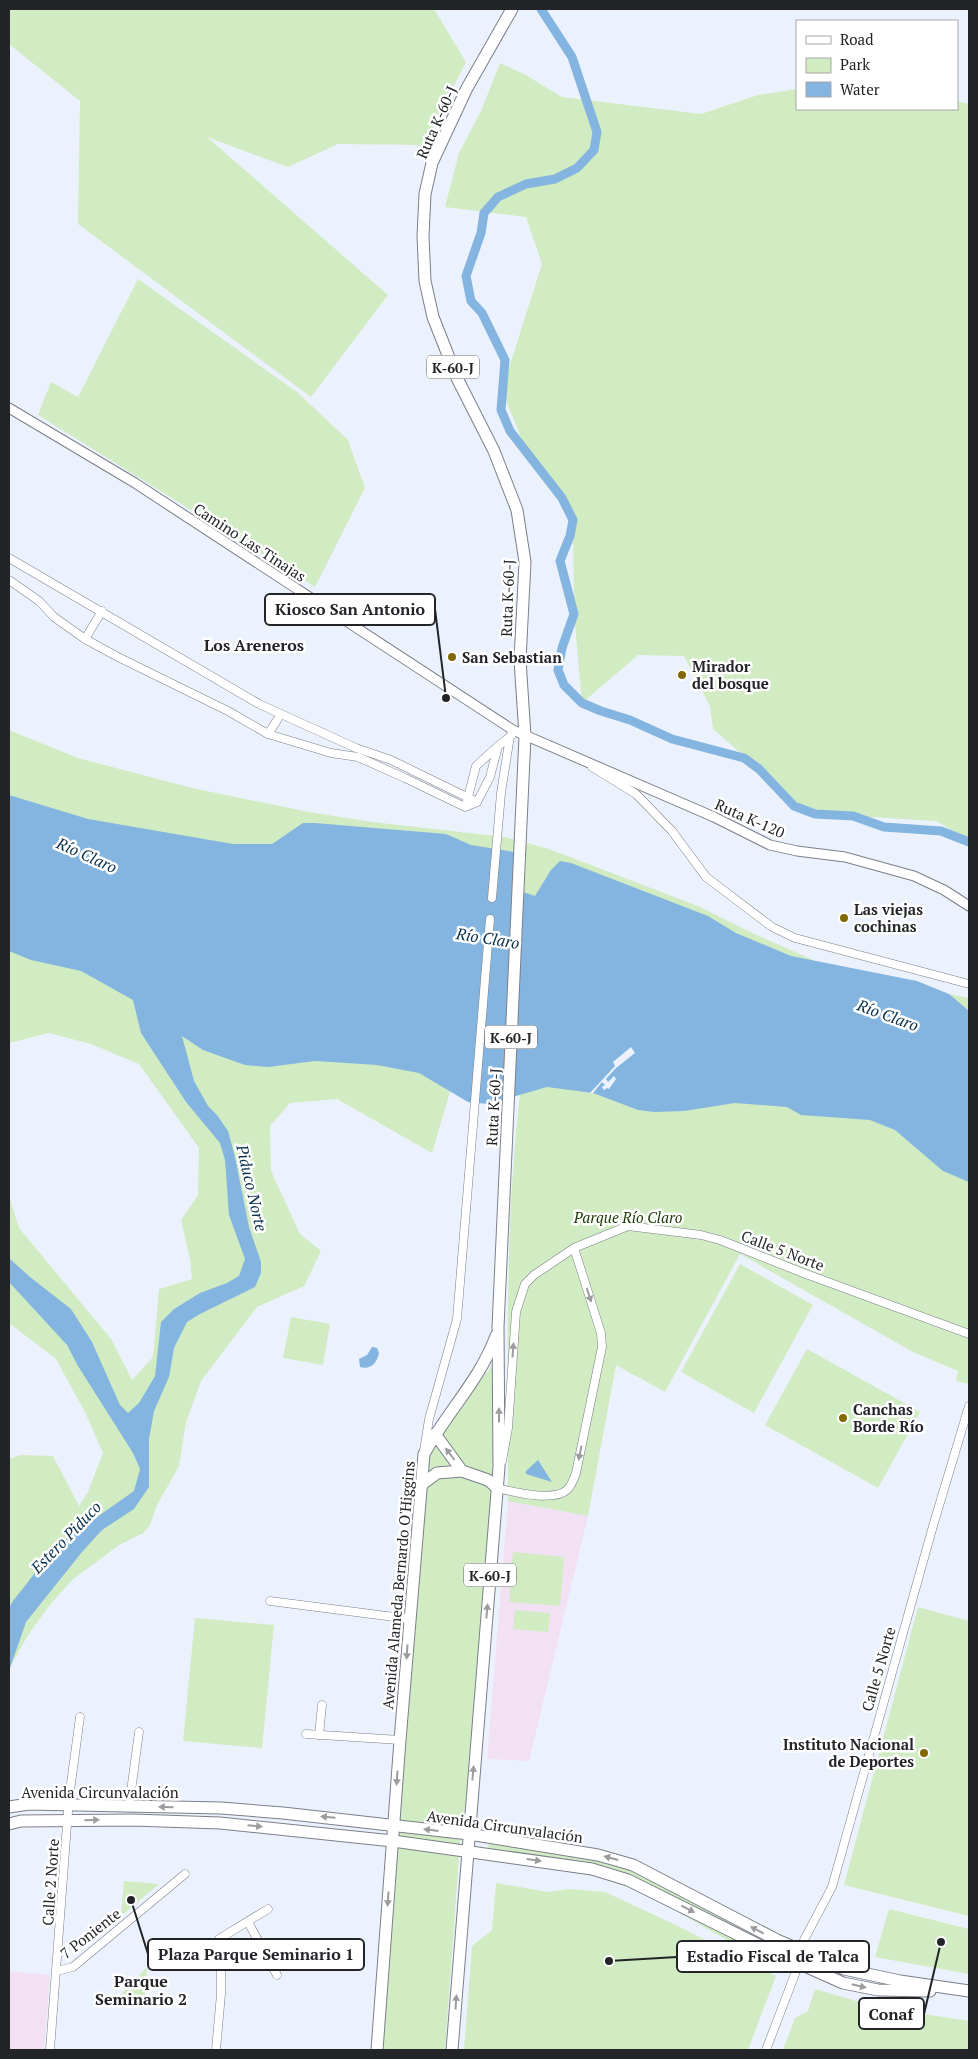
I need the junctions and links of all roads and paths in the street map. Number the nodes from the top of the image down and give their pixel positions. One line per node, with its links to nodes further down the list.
1 (512, 9): 10 (main road, Ruta K-60-J / K-60-J)
2 (9, 408): 8 (street, Camino Las Tinajas)
3 (9, 558): 5 (street)
4 (9, 580): 6 (street)
5 (102, 611): 6 (street); 7 (street)
6 (85, 639): 9 (street)
7 (281, 714): 9 (street); 13 (street)
8 (512, 733): 10 (street, Camino Las Tinajas); 11 (street); 16 (street)
9 (268, 734): 15 (street)
10 (525, 736): 12 (street, Ruta K-120); 21 (main road, Ruta K-60-J / K-60-J)
11 (498, 746): 13 (street); 14 (street)
12 (582, 761): 17 (street, Ruta K-120); 19 (street)
13 (468, 798): 14 (street); 15 (street)
14 (477, 802): 15 (street)
15 (465, 807)
16 (492, 898)
17 (969, 906)
18 (490, 919): 24 (street)
19 (969, 984)
20 (574, 1248): 22 (street, Calle 5 Norte); 27 (street, Calle 5 Norte, one-way to 20); 30 (street, one-way to 30)
21 (498, 1322): 25 (main road, Avenida Alameda Bernardo O'Higgins / K-60-J); 27 (main road, K-60-J, one-way to 21)
22 (969, 1334)
23 (969, 1406): 51 (street, Calle 5 Norte)
24 (429, 1419): 25 (street); 26 (street)
25 (435, 1434): 26 (main road, Avenida Alameda Bernardo O'Higgins / K-60-J); 28 (main road, one-way to 25)
26 (424, 1454): 29 (main road, Avenida Alameda Bernardo O'Higgins / K-60-J)
27 (499, 1468): 30 (main road, K-60-J)
28 (462, 1471): 29 (main road); 30 (main road)
29 (421, 1485): 32 (main road, Avenida Alameda Bernardo O'Higgins / K-60-J)
30 (497, 1488): 45 (main road, K-60-J, one-way to 30)
31 (270, 1601): 32 (street)
32 (410, 1619): 38 (main road, Avenida Alameda Bernardo O'Higgins / K-60-J, one-way to 38)
33 (322, 1705): 37 (street)
34 (80, 1717): 39 (street, Calle 2 Norte)
35 (139, 1732): 40 (street)
36 (306, 1734): 37 (street)
37 (319, 1735): 38 (street)
38 (400, 1740): 44 (main road, Avenida Alameda Bernardo O'Higgins / K-60-J, one-way to 44)
39 (69, 1805): 40 (main road, Avenida Circunvalación); 41 (main road, Avenida Circunvalación); 42 (street, Calle 2 Norte)
40 (129, 1806): 44 (main road, Avenida Circunvalación, one-way to 40)
41 (9, 1807)
42 (68, 1820): 43 (main road, Avenida Circunvalación); 46 (main road, Avenida Circunvalación, one-way to 46); 53 (street, Calle 2 Norte)
43 (9, 1824)
44 (394, 1825): 45 (main road, Avenida Circunvalación, one-way to 44); 46 (main road, Avenida Alameda Bernardo O'Higgins)
45 (468, 1834): 47 (main road); 51 (main road, Avenida Circunvalación, one-way to 45)
46 (393, 1841): 47 (main road, Avenida Circunvalación); 58 (main road, Avenida Alameda Bernardo O'Higgins, one-way to 58)
47 (467, 1851): 52 (main road, Avenida Circunvalación, one-way to 52); 59 (main road, one-way to 47)
48 (185, 1874): 53 (street, 7 Poniente)
49 (268, 1909): 50 (street)
50 (248, 1922): 54 (street); 57 (street)
51 (800, 1951): 52 (street, Calle 5 Norte); 55 (main road, Avenida Circunvalación)
52 (797, 1964): 55 (main road, Avenida Circunvalación, one-way to 55); 60 (street, Calle 5 Norte)
53 (57, 1971): 56 (street, Calle 2 Norte)
54 (277, 1975)
55 (969, 1991)
56 (50, 2050)
57 (216, 2050)
58 (377, 2050)
59 (452, 2050)
60 (766, 2050)

